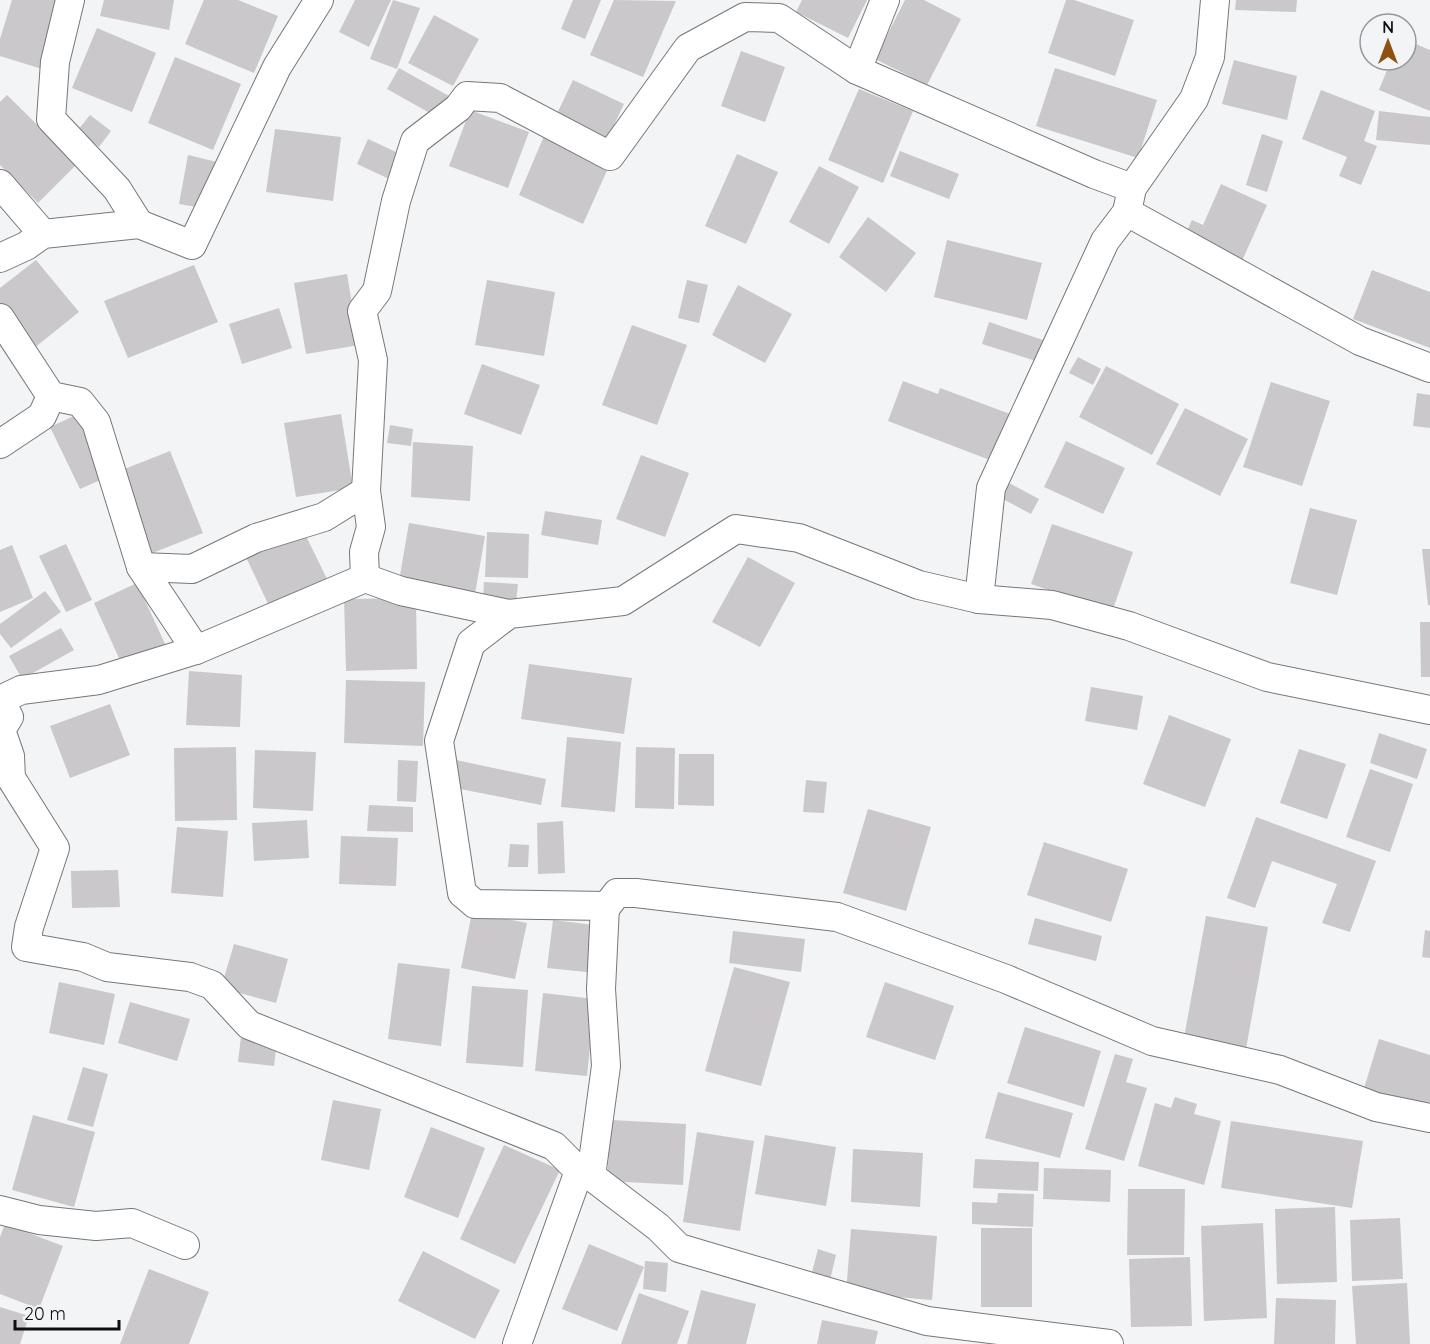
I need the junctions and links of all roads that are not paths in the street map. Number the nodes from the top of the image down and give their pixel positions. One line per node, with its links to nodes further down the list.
1 (70, 0): 9 (street)
2 (319, 0): 9 (street)
3 (885, 0): 6 (street)
4 (1215, 0): 8 (street)
5 (740, 8): 6 (street); 16 (street)
6 (857, 70): 8 (street)
7 (0, 184): 10 (street)
8 (1130, 200): 13 (street); 19 (street)
9 (139, 224): 10 (street)
10 (44, 234): 11 (street)
11 (0, 258)
12 (0, 318): 14 (street)
13 (1430, 368)
14 (51, 396): 15 (street); 17 (street)
15 (0, 444)
16 (366, 491): 17 (street); 18 (street)
17 (141, 567): 21 (street)
18 (365, 578): 20 (street); 21 (street)
19 (979, 599): 20 (street); 22 (street)
20 (509, 614): 23 (street)
21 (196, 650): 25 (street)
22 (1430, 710)
23 (605, 906): 24 (street); 25 (street)
24 (1430, 1118)
25 (585, 1173): 28 (street); 29 (street)
26 (0, 1210): 27 (street)
27 (185, 1245)
28 (517, 1344)
29 (1109, 1344)

